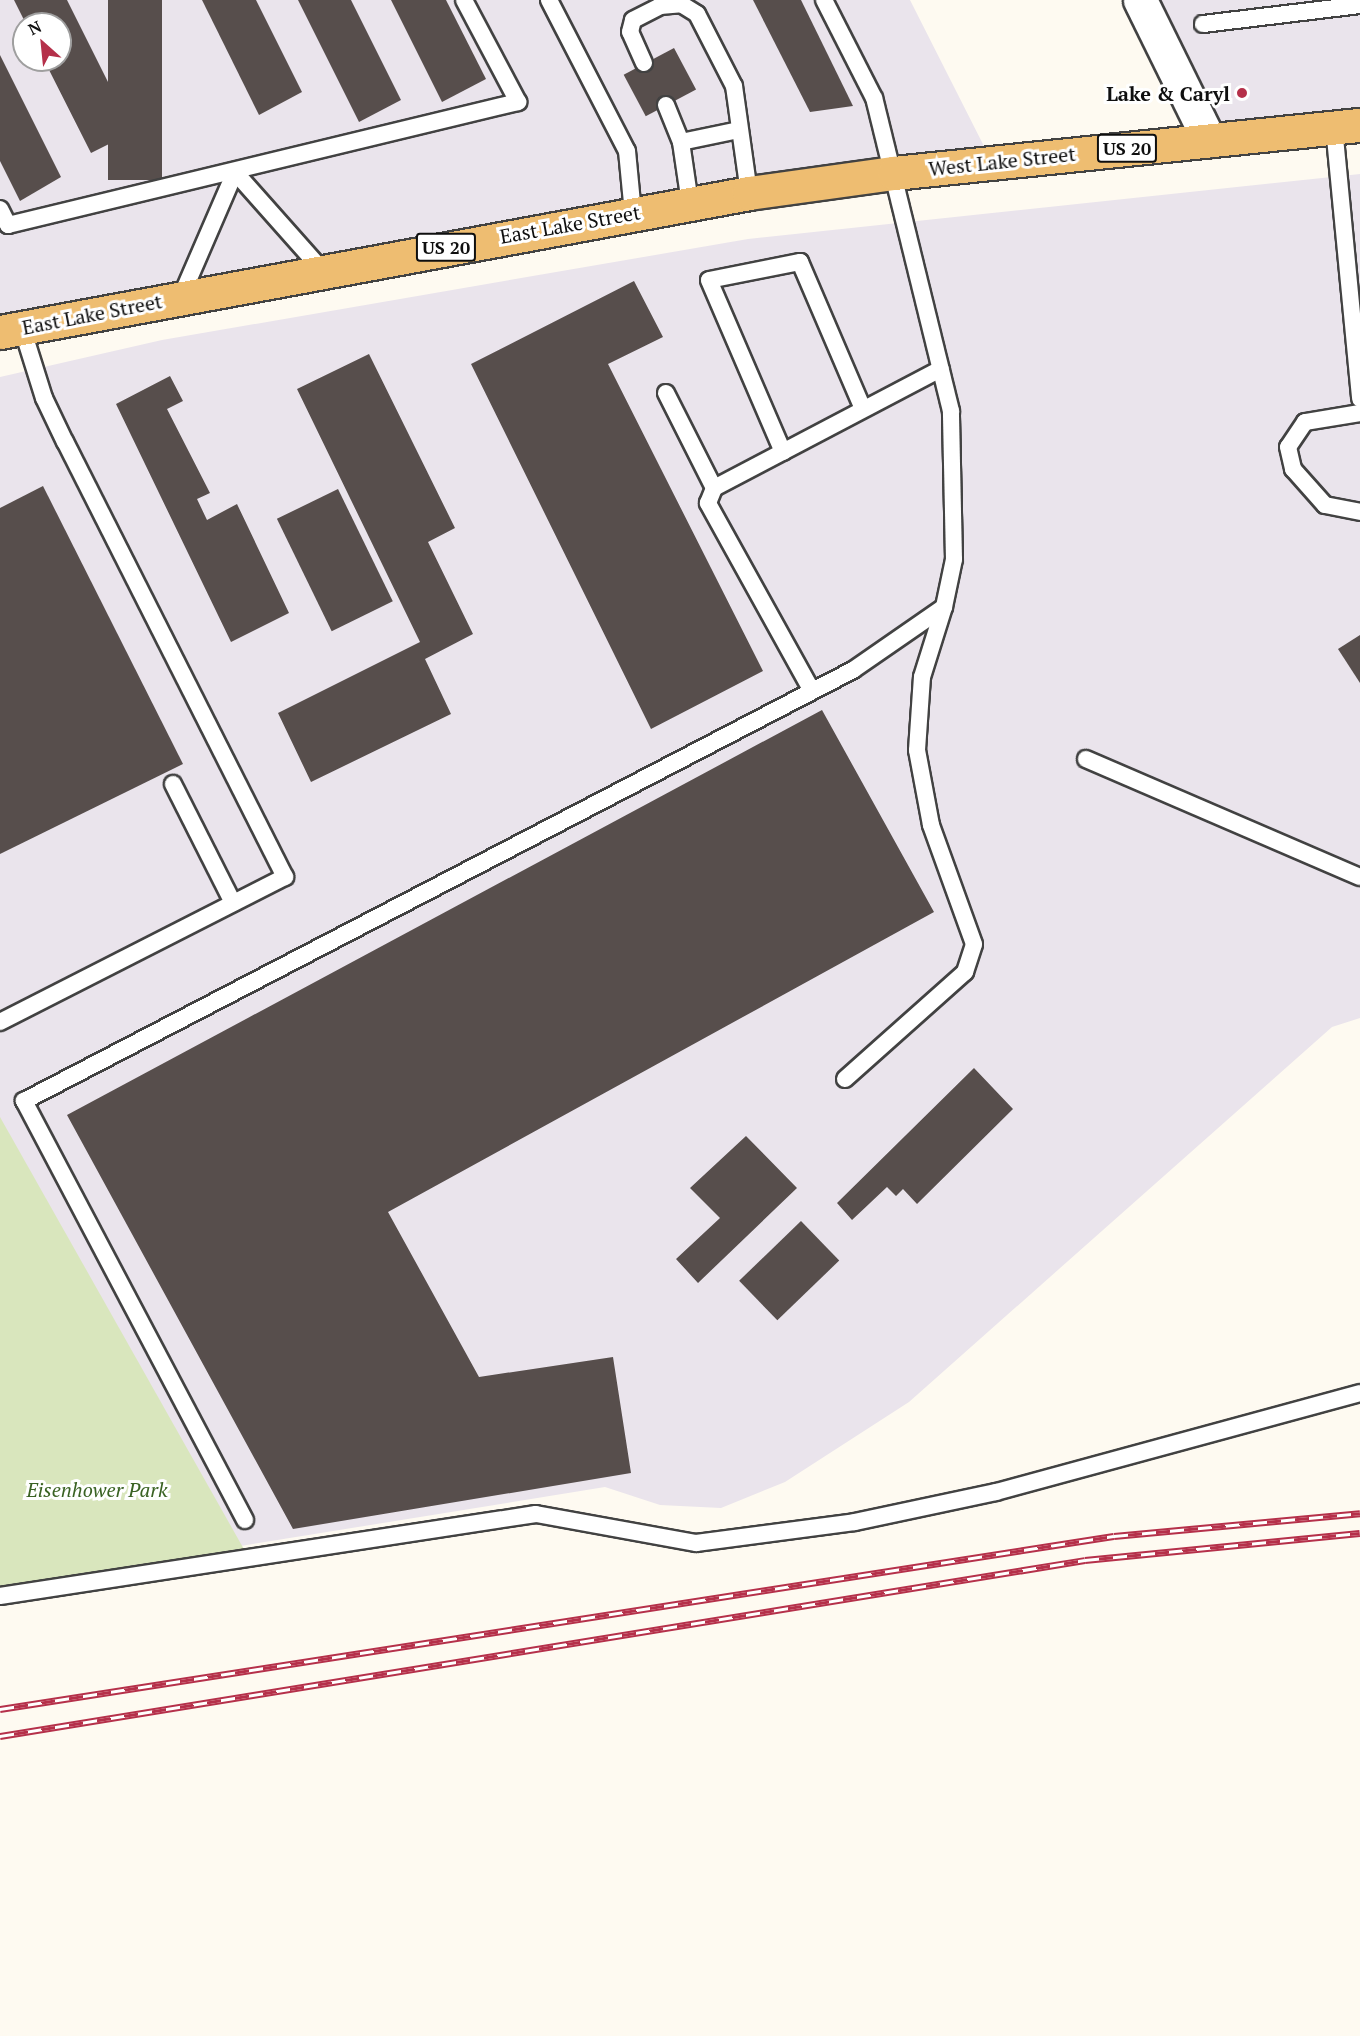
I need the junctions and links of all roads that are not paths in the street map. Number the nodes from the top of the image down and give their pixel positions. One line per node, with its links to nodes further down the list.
1 (464, 0): 13 (lane)
2 (549, 0): 18 (lane)
3 (824, 0): 14 (lane)
4 (1140, 0): 11 (street)
5 (1360, 5): 6 (lane)
6 (1203, 24)
7 (644, 63): 10 (lane)
8 (666, 105): 12 (lane)
9 (1347, 126): 11 (main road, West Lake Street / US 20); 24 (lane)
10 (738, 130): 12 (lane); 15 (lane)
11 (1209, 140): 14 (main road, West Lake Street / US 20)
12 (681, 142): 16 (lane)
13 (235, 172): 17 (lane); 19 (lane); 20 (lane)
14 (894, 173): 15 (main road, East Lake Street / US 20); 22 (lane)
15 (749, 193): 16 (main road, East Lake Street / US 20)
16 (690, 202): 18 (main road, East Lake Street / US 20)
17 (0, 209)
18 (633, 213): 19 (main road, East Lake Street / US 20)
19 (322, 270): 20 (main road, East Lake Street / US 20)
20 (181, 297): 21 (main road, East Lake Street / US 20)
21 (11, 330): 35 (lane)
22 (941, 369): 25 (lane); 30 (lane)
23 (666, 393): 28 (lane)
24 (1360, 399)
25 (862, 407): 27 (lane); 27 (lane)
26 (1360, 414): 29 (lane)
27 (783, 452): 28 (lane)
28 (714, 488): 31 (lane)
29 (1360, 512)
30 (944, 608): 31 (lane); 37 (lane)
31 (812, 691): 39 (lane)
32 (1086, 759): 34 (lane)
33 (173, 784): 35 (lane)
34 (1360, 877)
35 (233, 903): 36 (lane)
36 (0, 1022)
37 (845, 1079)
38 (1360, 1394): 40 (lane)
39 (245, 1520)
40 (0, 1596)

